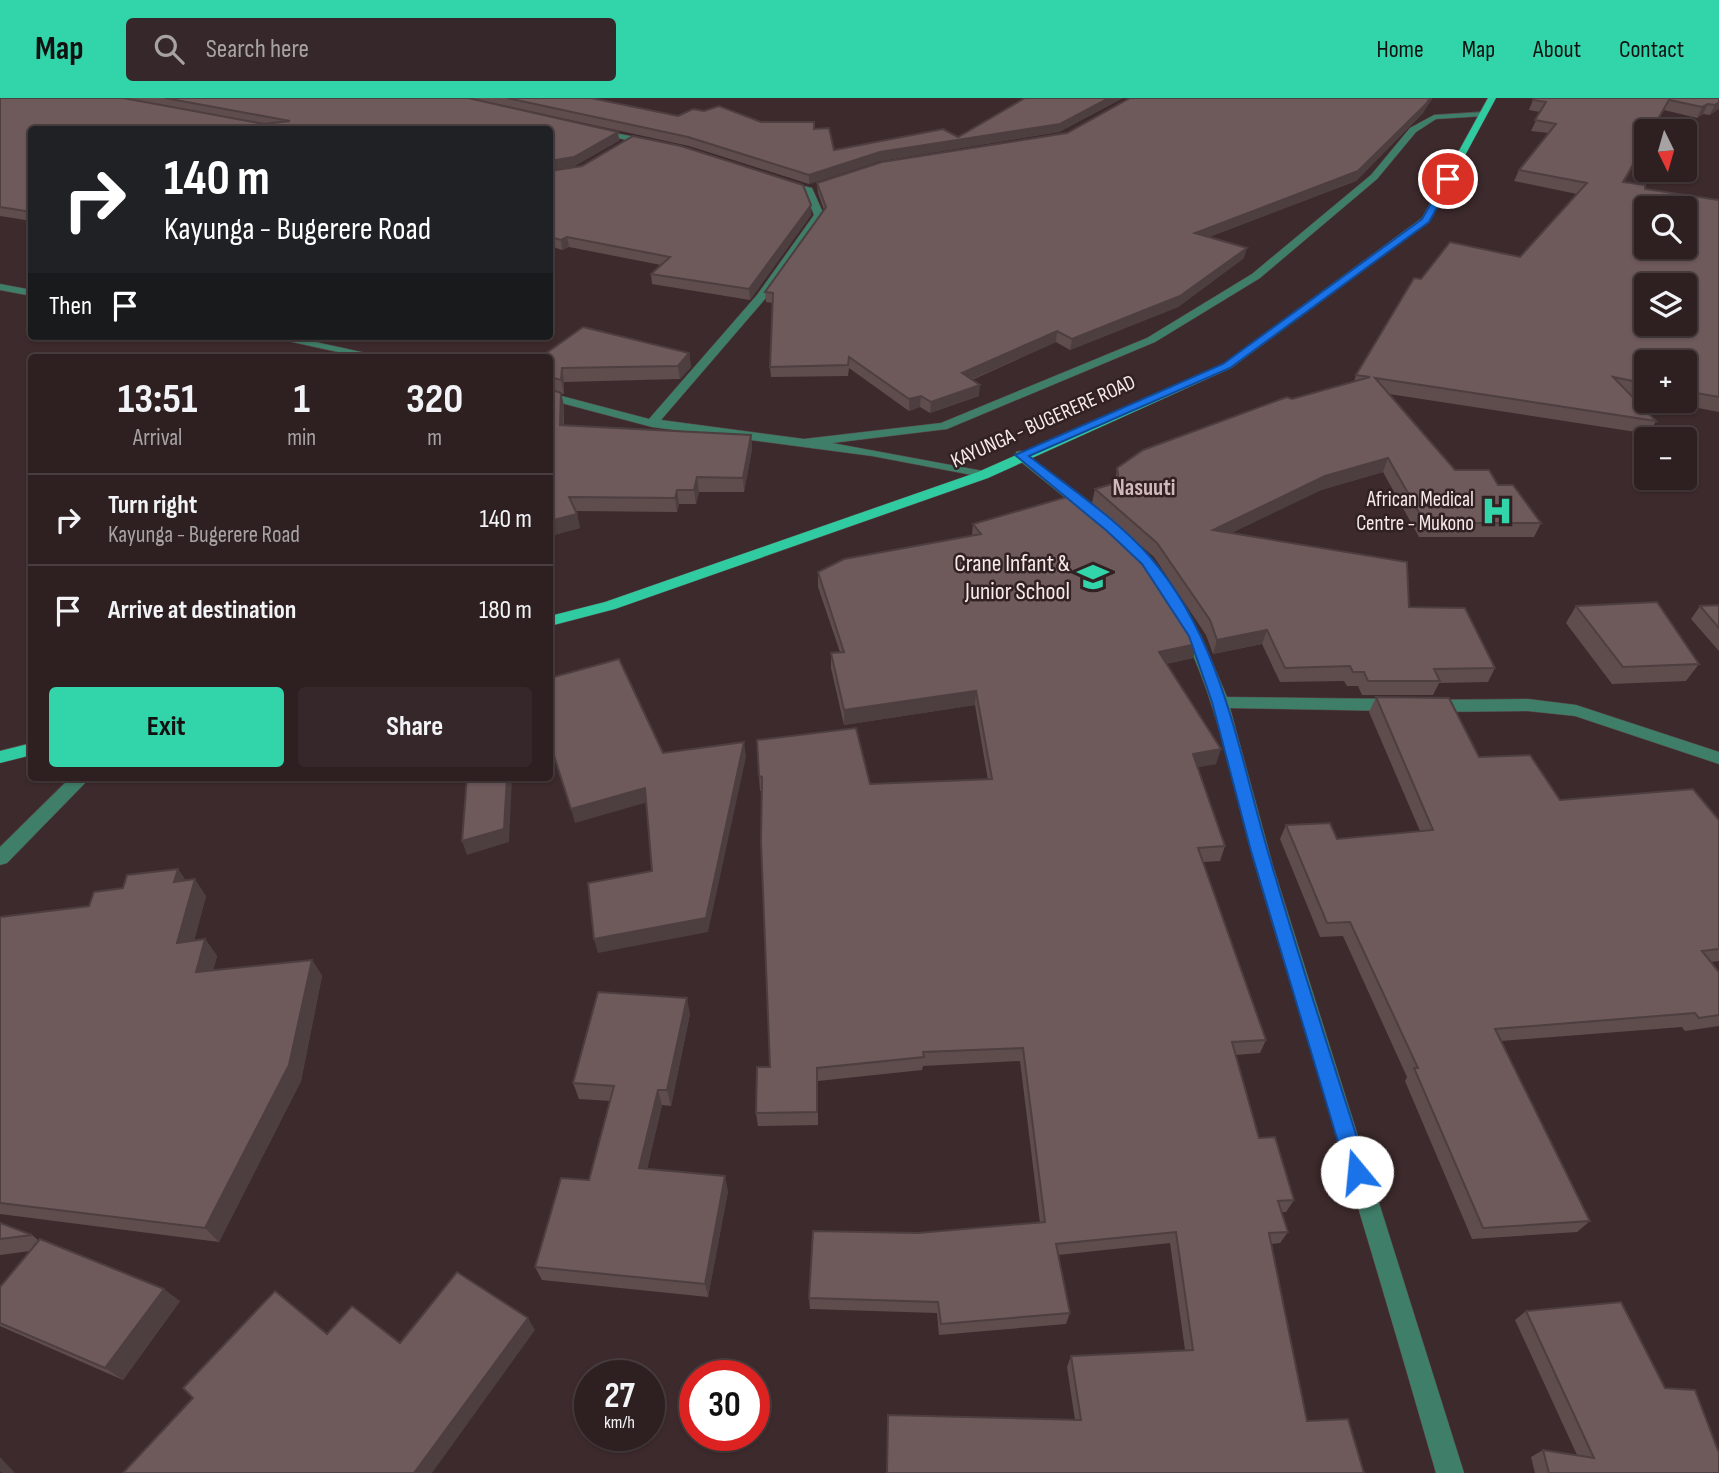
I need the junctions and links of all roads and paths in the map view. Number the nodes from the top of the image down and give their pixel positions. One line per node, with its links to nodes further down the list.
1 (1492, 98): 2 (main road, KAYUNGA - BUGERERE ROAD)
2 (1482, 114): 16 (street); 17 (main road, KAYUNGA - BUGERERE ROAD)
3 (581, 127): 4 (street)
4 (634, 139): 5 (street); 6 (street)
5 (659, 145)
6 (623, 146)
7 (772, 178): 9 (street)
8 (821, 187): 9 (street)
9 (809, 190): 15 (street)
10 (0, 287): 11 (street)
11 (28, 292)
12 (291, 340): 13 (street)
13 (363, 354)
14 (553, 398): 15 (street)
15 (652, 423): 16 (street)
16 (808, 442): 18 (street)
17 (1021, 455): 18 (main road, KAYUNGA - BUGERERE ROAD); 19 (street)
18 (983, 475): 21 (main road, KAYUNGA - BUGERERE ROAD)
19 (1102, 520)
20 (1168, 593): 22 (street)
21 (553, 620)
22 (1219, 702): 25 (street); 28 (street)
23 (28, 750): 24 (main road)
24 (0, 757)
25 (1719, 758)
26 (78, 781): 27 (street)
27 (0, 858)
28 (1450, 1473)

